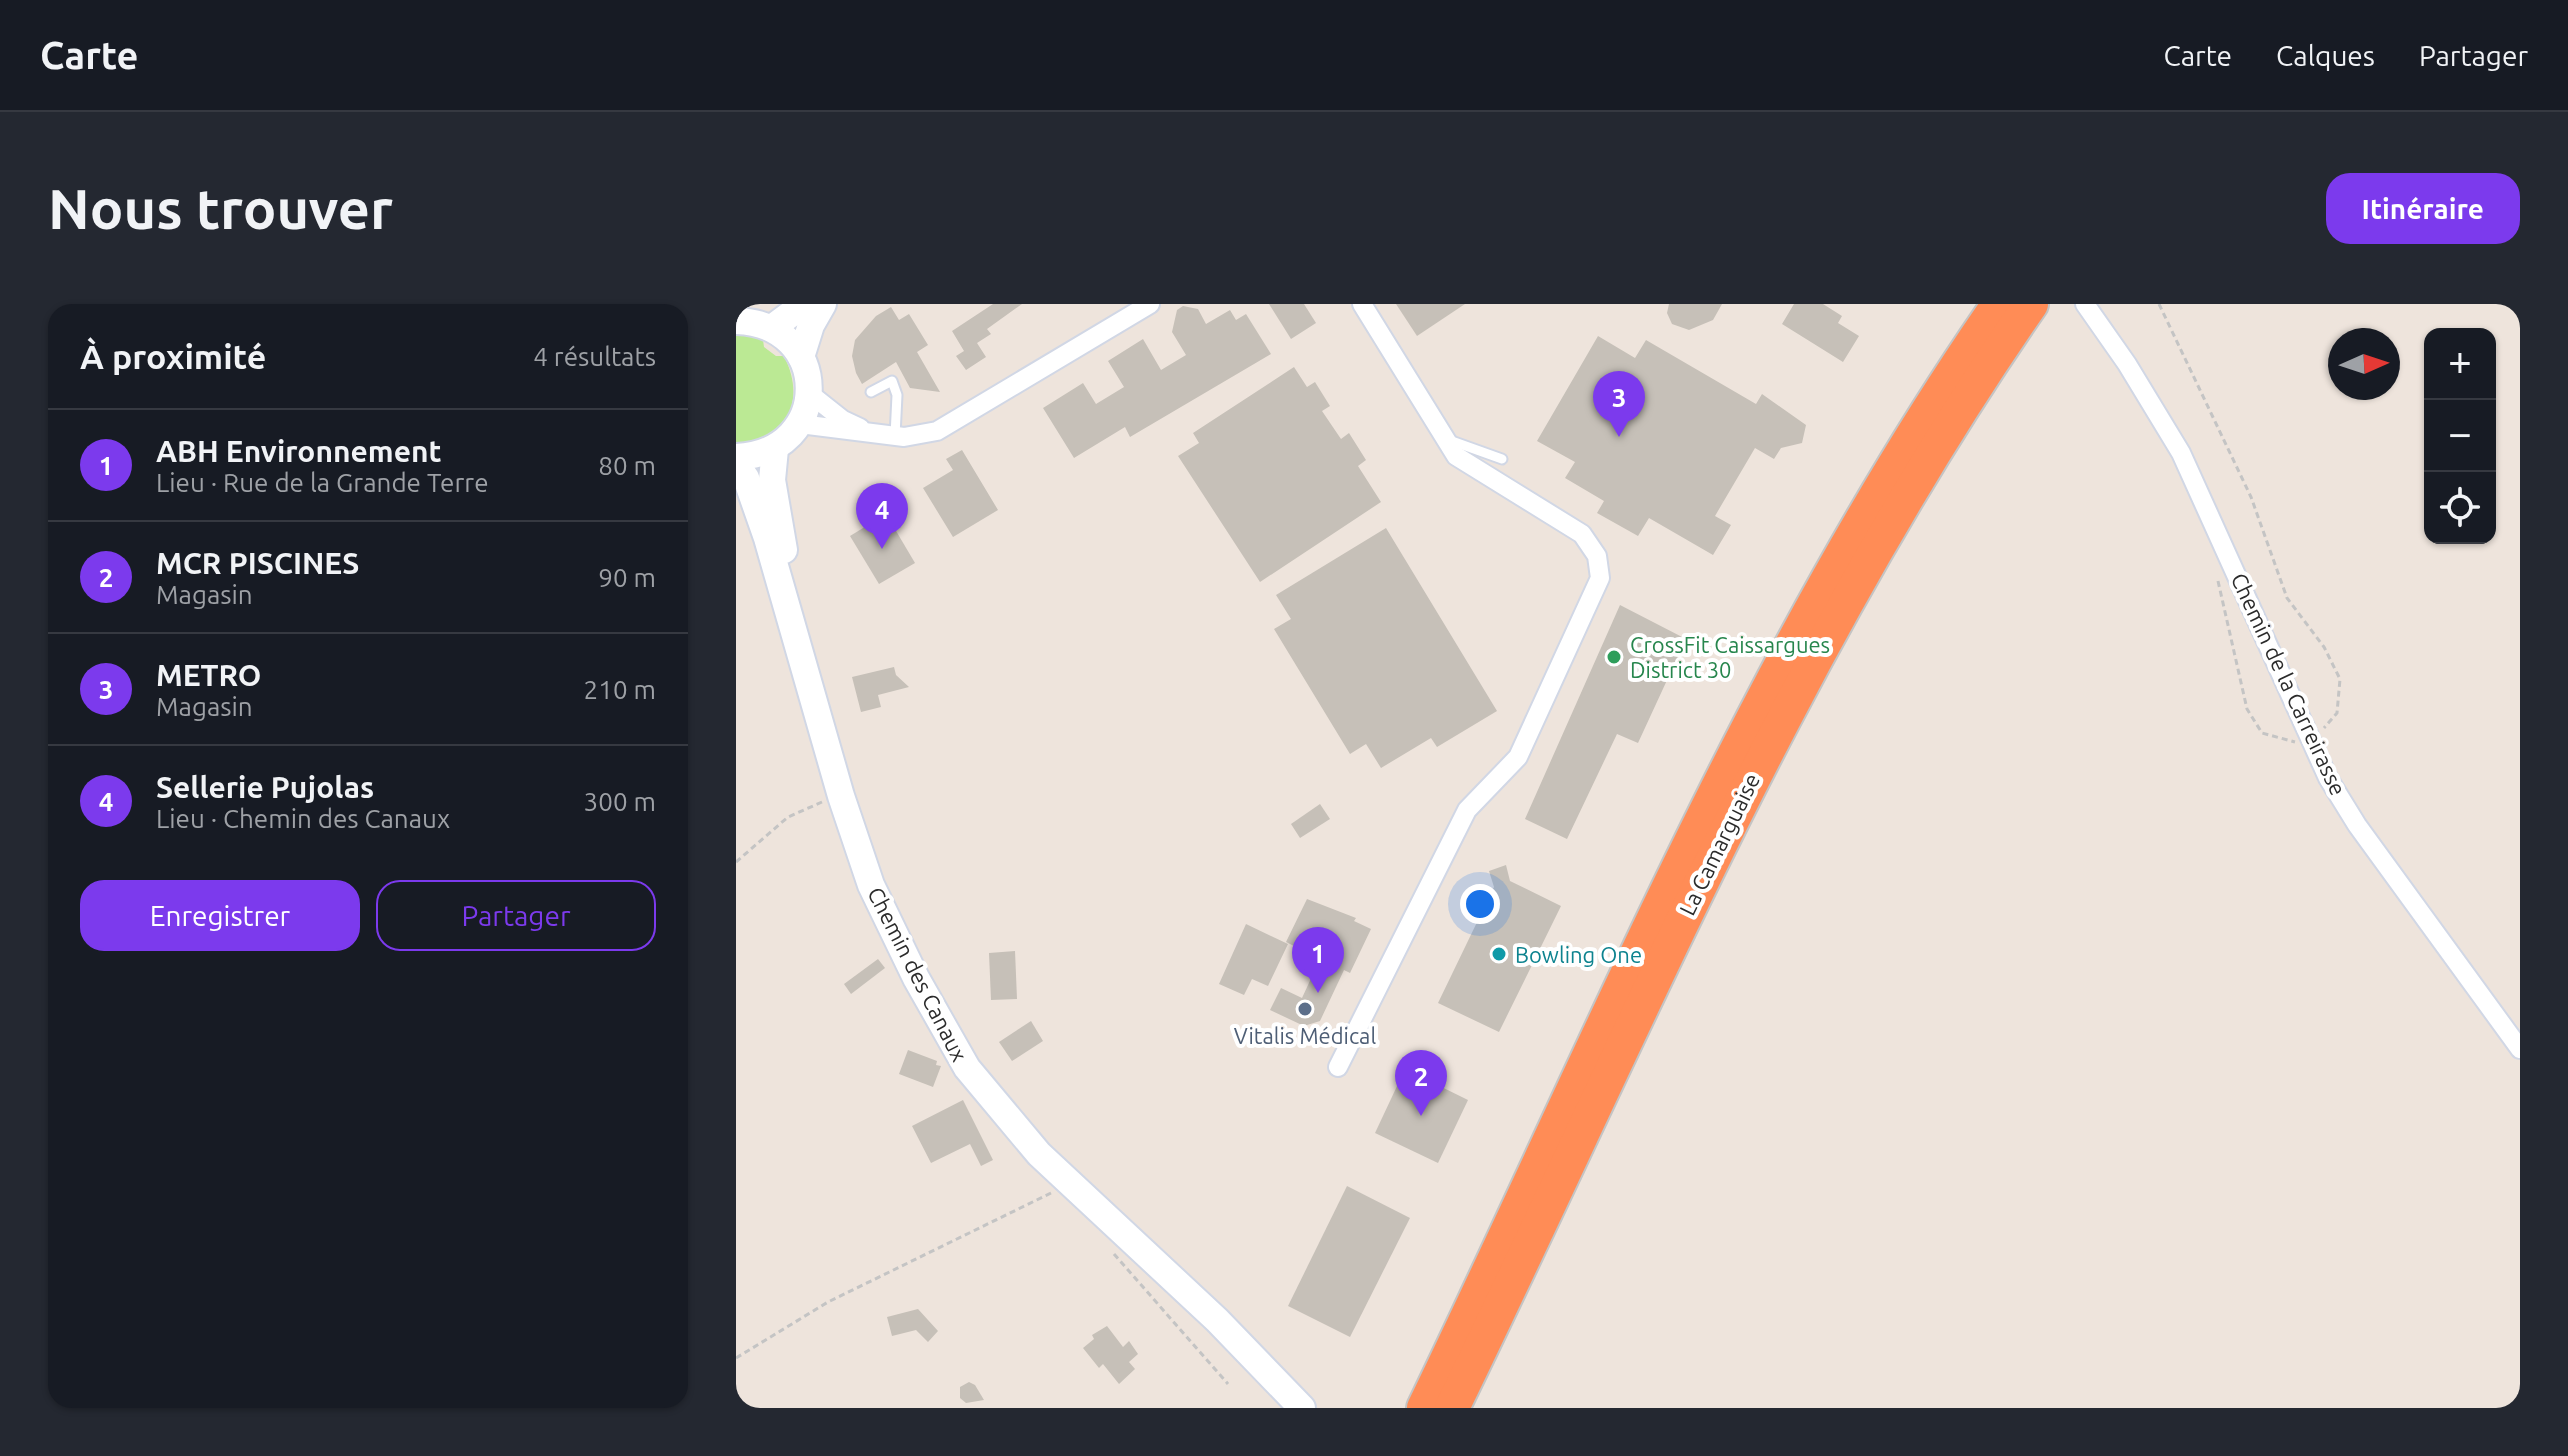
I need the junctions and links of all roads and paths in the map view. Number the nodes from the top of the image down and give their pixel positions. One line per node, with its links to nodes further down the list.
1 (804, 304): 10 (main road)
2 (823, 304): 11 (main road)
3 (1150, 304): 16 (street)
4 (1362, 304): 17 (street)
5 (1999, 304): 34 (highway, La Camarguaise)
6 (2031, 304): 35 (highway, La Camarguaise)
7 (2085, 304): 24 (street, Chemin de la Carreirasse)
8 (2159, 304): 24 (path)
9 (736, 321): 10 (main road)
10 (772, 328): 11 (main road)
11 (801, 357): 13 (main road)
12 (871, 392): 16 (lane)
13 (809, 393): 14 (main road); 15 (street)
14 (800, 424): 15 (street); 18 (main road)
15 (874, 435): 16 (street)
16 (895, 436)
17 (1446, 439): 20 (lane); 28 (street)
18 (775, 449): 19 (main road); 23 (main road, Chemin des Canaux)
19 (736, 457)
20 (1502, 459)
21 (736, 464): 23 (main road, Chemin des Canaux)
22 (2218, 581): 24 (path)
23 (801, 652): 25 (main road, Chemin des Canaux)
24 (2311, 742): 27 (street, Chemin de la Carreirasse)
25 (841, 796): 26 (path); 33 (main road, Chemin des Canaux)
26 (736, 862)
27 (2520, 1049)
28 (1338, 1067)
29 (1046, 1181): 31 (path)
30 (1104, 1244): 32 (path)
31 (736, 1358)
32 (1228, 1384)
33 (1302, 1408)
34 (1424, 1408)
35 (1452, 1408)

